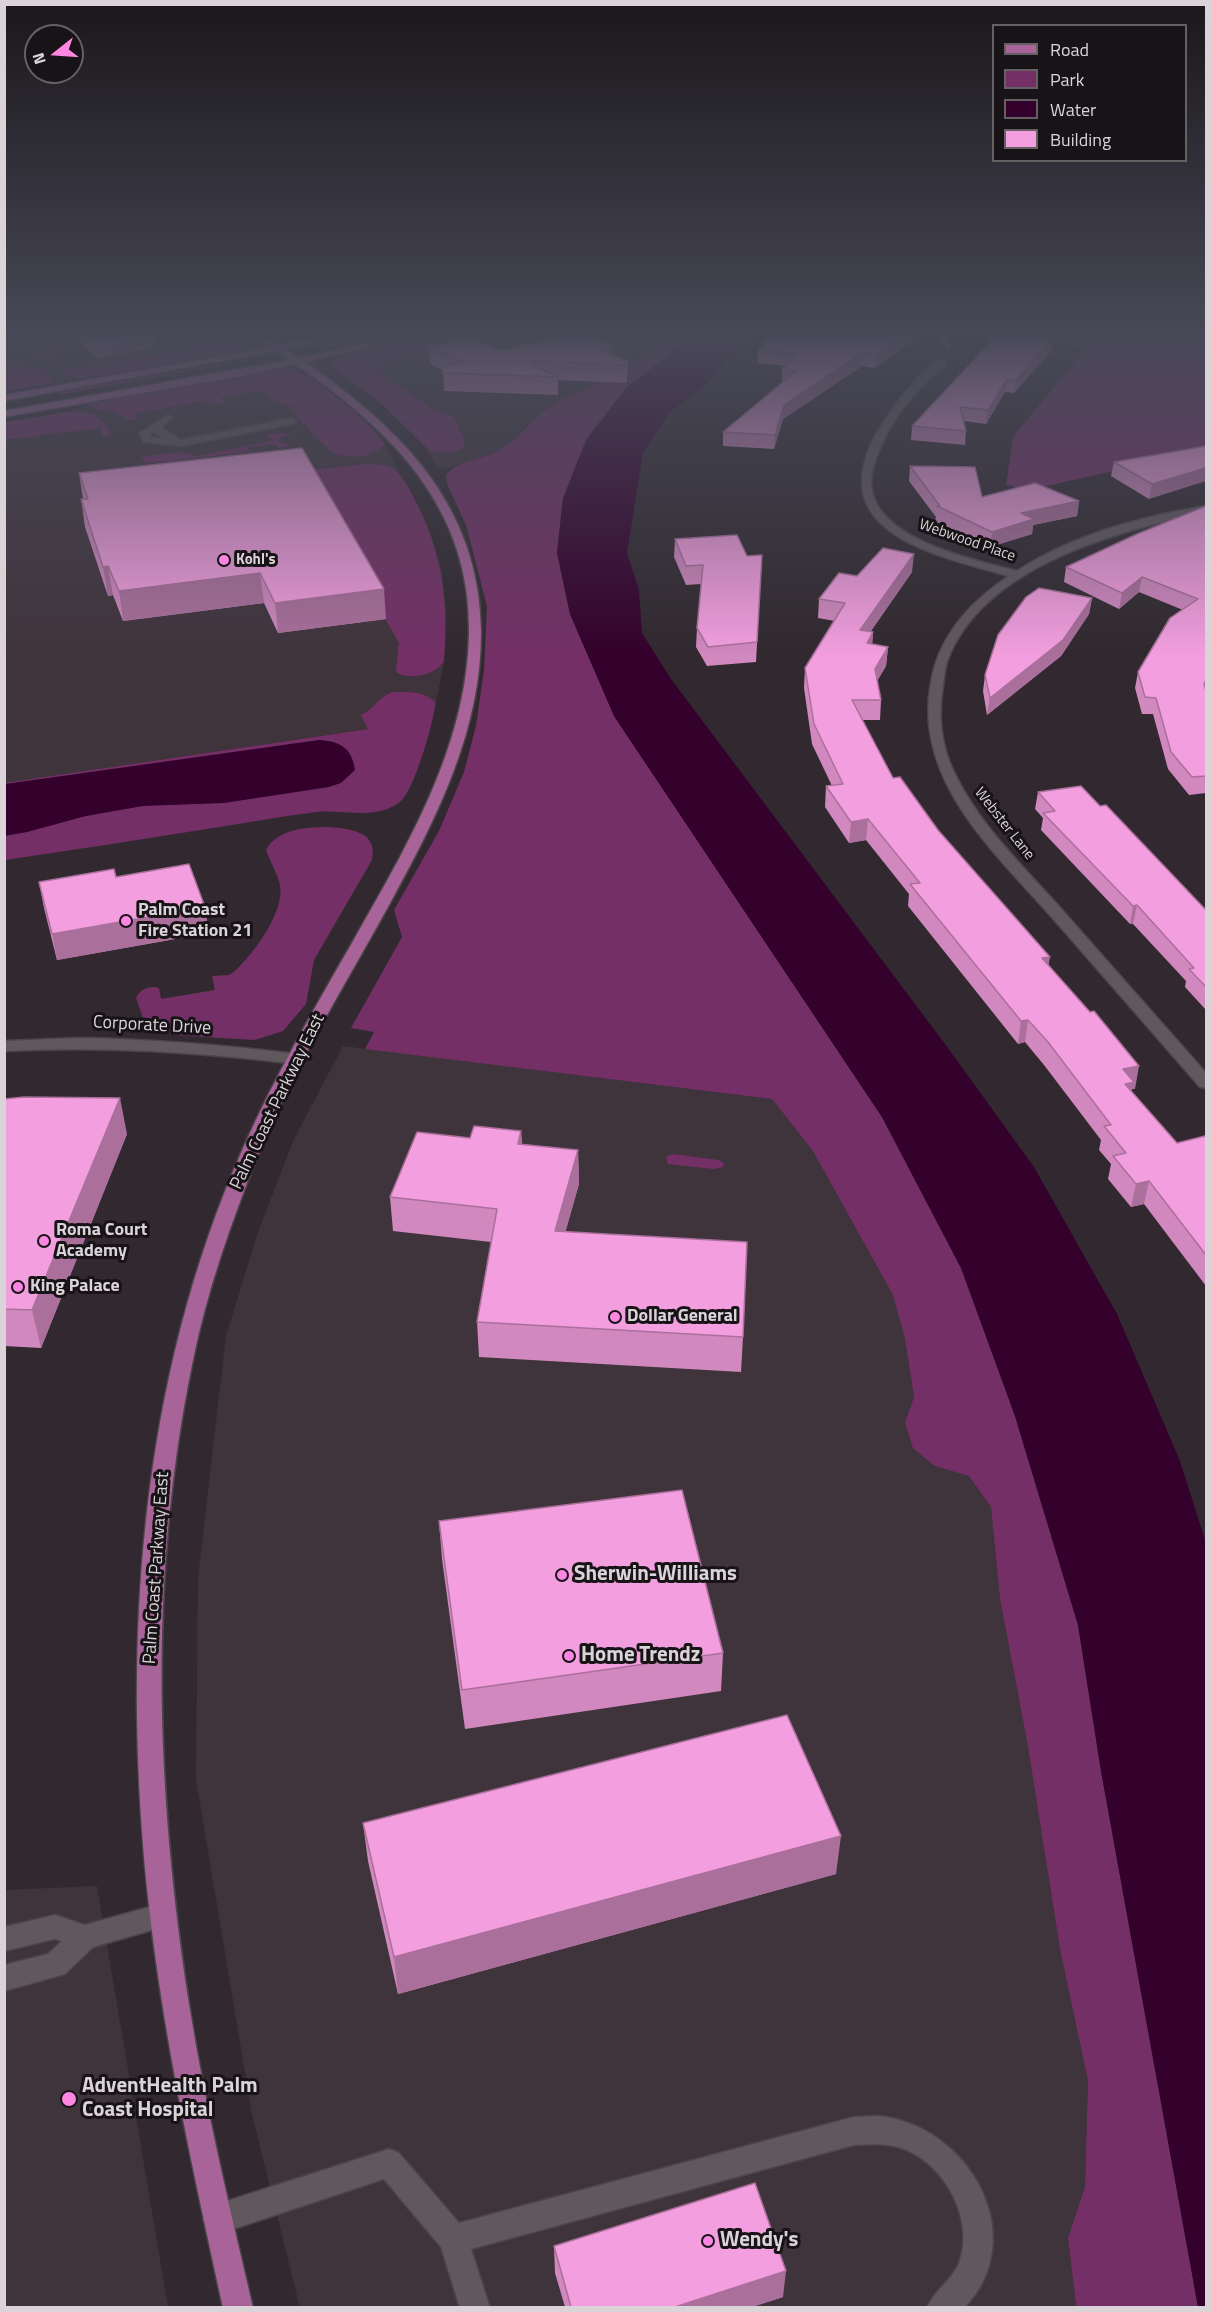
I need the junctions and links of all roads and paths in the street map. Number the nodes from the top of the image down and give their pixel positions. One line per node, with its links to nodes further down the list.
1 (160, 441): 2 (street)
2 (196, 441)
3 (397, 441): 8 (main road, Palm Coast Parkway East)
4 (878, 441): 6 (street, Webwood Place)
5 (1206, 508): 6 (street, Webster Lane)
6 (1018, 575): 9 (street, Webster Lane)
7 (4, 1046): 8 (street, Corporate Drive)
8 (296, 1059): 10 (main road, Palm Coast Parkway East)
9 (1206, 1083)
10 (164, 1915): 11 (street); 14 (main road, Palm Coast Parkway East)
11 (85, 1937): 12 (street); 13 (street)
12 (4, 1939)
13 (4, 1978)
14 (218, 2219): 15 (street); 16 (main road, Palm Coast Parkway East)
15 (453, 2239): 17 (street); 18 (street)
16 (238, 2307)
17 (475, 2307)
18 (942, 2307)

